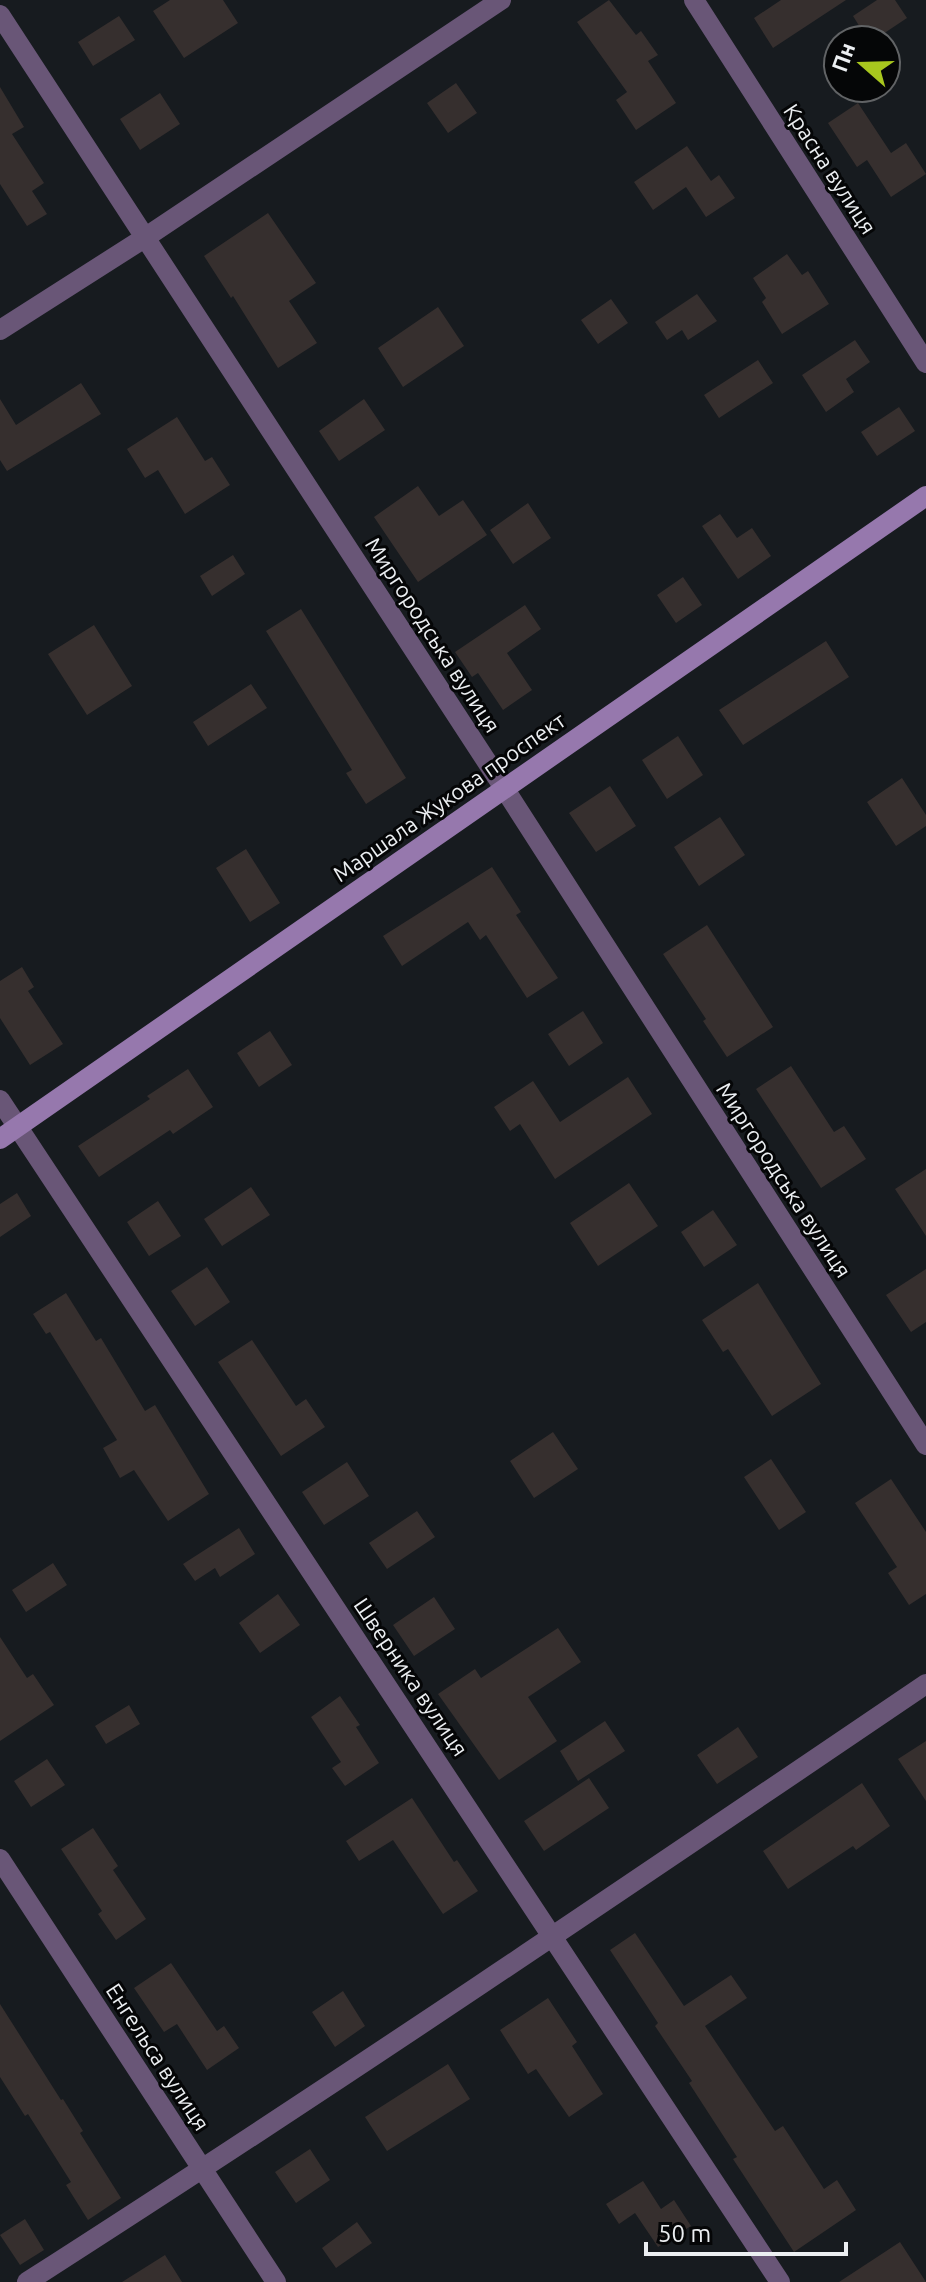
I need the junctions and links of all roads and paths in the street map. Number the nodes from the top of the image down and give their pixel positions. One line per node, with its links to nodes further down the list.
1 (501, 0): 4 (street)
2 (694, 0): 6 (street, Красна вулиця)
3 (0, 15): 4 (street, Миргородська вулиця)
4 (146, 237): 5 (street); 8 (street, Миргородська вулиця)
5 (0, 330)
6 (926, 363)
7 (926, 496): 8 (street, Маршала Жукова проспект)
8 (504, 788): 10 (street, Маршала Жукова проспект); 12 (street, Миргородська вулиця)
9 (0, 1100): 10 (street, Шверника вулиця)
10 (17, 1127): 11 (street, Маршала Жукова проспект); 15 (street, Шверника вулиця)
11 (0, 1139)
12 (926, 1445)
13 (926, 1684): 15 (street)
14 (0, 1859): 16 (street, Енгельса вулиця)
15 (554, 1937): 16 (street); 19 (street, Шверника вулиця)
16 (202, 2169): 17 (street); 18 (street, Енгельса вулиця)
17 (27, 2282)
18 (276, 2282)
19 (780, 2282)

